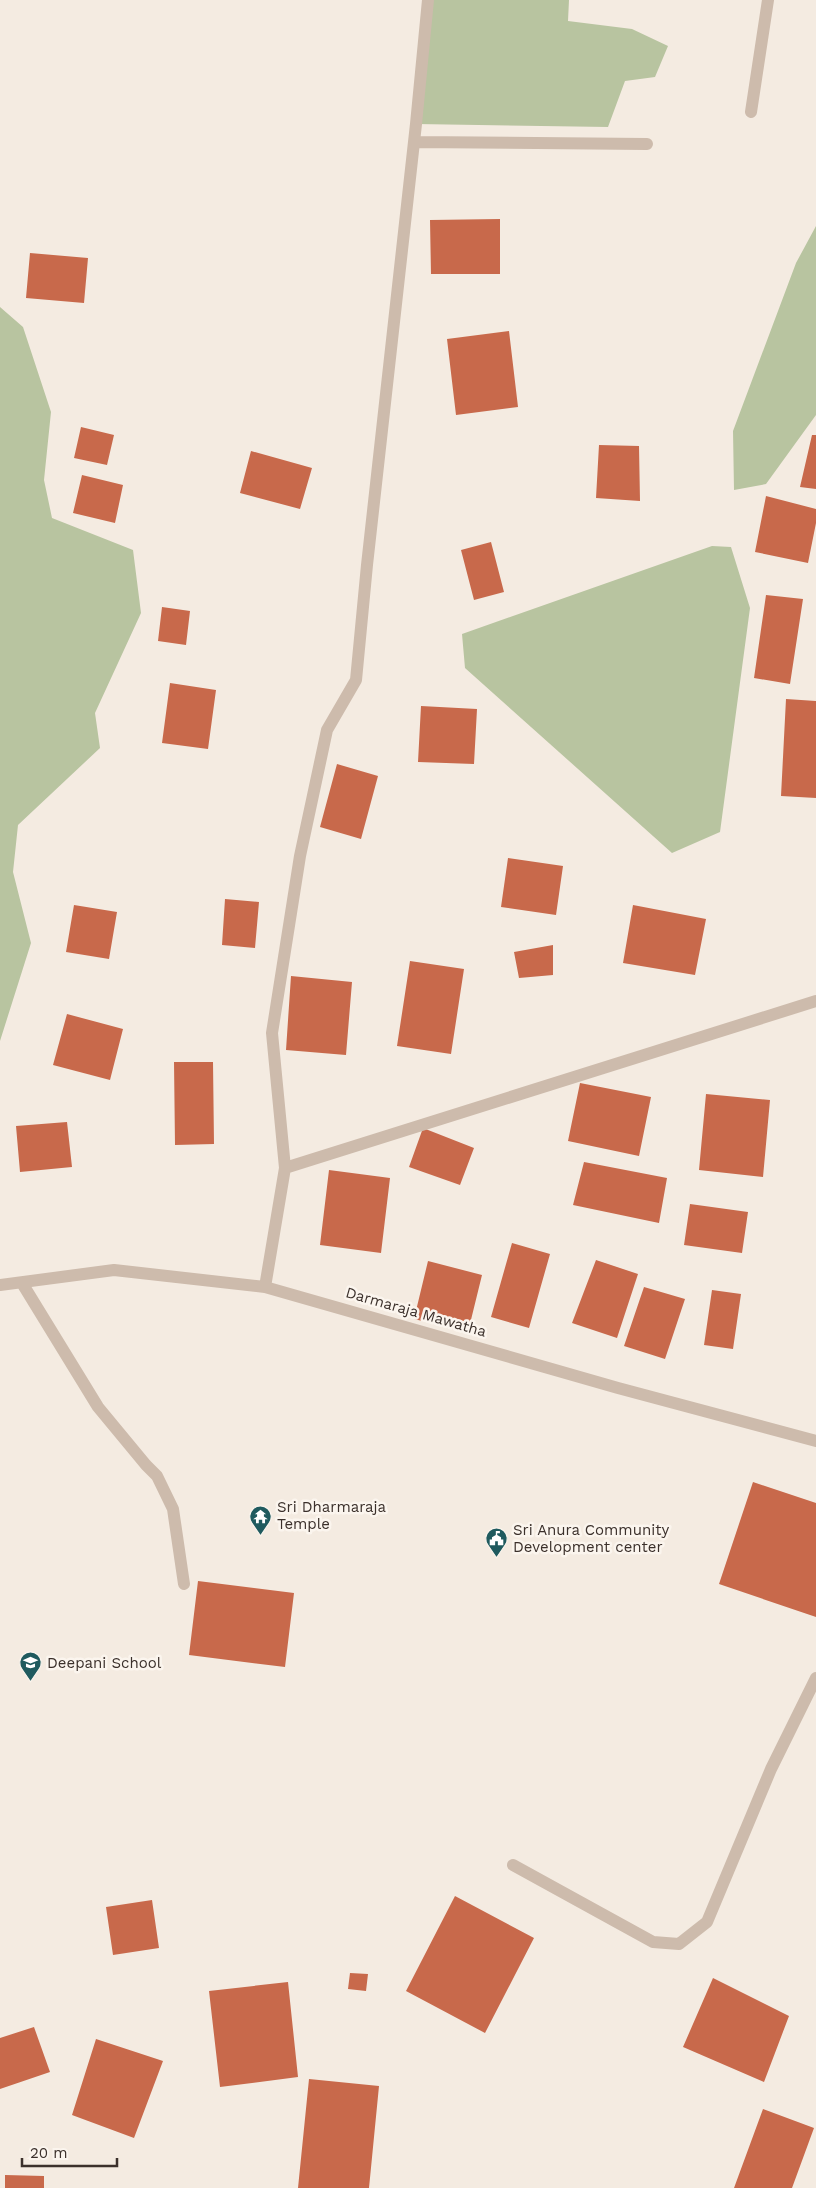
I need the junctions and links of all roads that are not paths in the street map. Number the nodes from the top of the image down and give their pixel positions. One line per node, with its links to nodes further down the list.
1 (428, 0): 4 (street)
2 (768, 0): 3 (street)
3 (751, 112)
4 (414, 142): 5 (street); 7 (street)
5 (647, 144)
6 (816, 1001): 7 (street)
7 (285, 1168): 10 (street)
8 (22, 1283): 9 (street, Darmaraja Mawatha); 10 (street, Darmaraja Mawatha); 12 (street)
9 (0, 1286)
10 (265, 1287): 11 (street, Darmaraja Mawatha)
11 (816, 1441)
12 (184, 1584)
13 (816, 1678): 14 (street)
14 (513, 1865)

